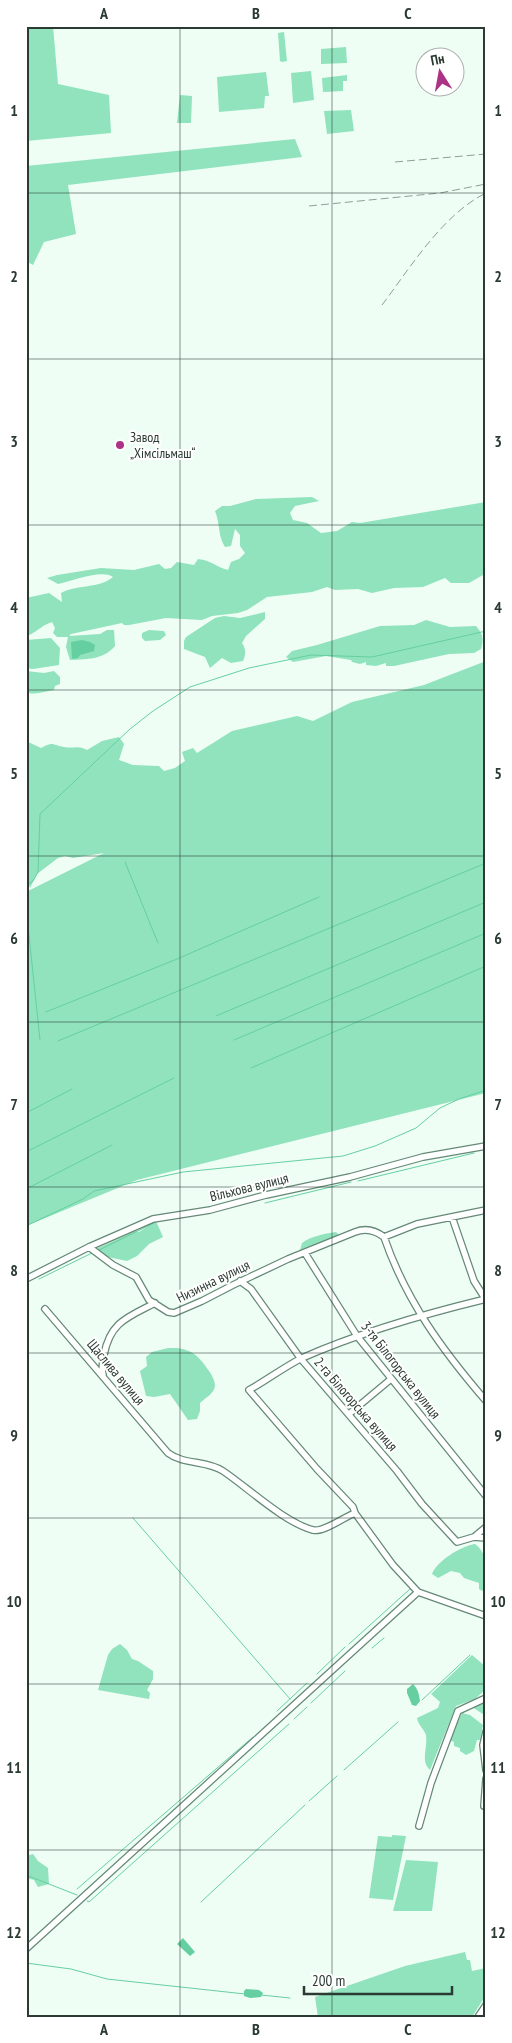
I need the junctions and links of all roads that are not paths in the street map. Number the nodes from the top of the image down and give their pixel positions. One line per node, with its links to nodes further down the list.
1 (486, 1146): 5 (street, Вільхова вулиця)
2 (486, 1210): 3 (street)
3 (452, 1217): 4 (street); 9 (street)
4 (384, 1237): 6 (street, Низинна вулиця); 12 (street)
5 (89, 1247): 7 (street, Вільхова вулиця); 10 (street, Низинна вулиця)
6 (305, 1253): 8 (street, Низинна вулиця); 13 (street, 3-тя Білогорська вулиця)
7 (27, 1279)
8 (240, 1281): 10 (street, Низинна вулиця); 14 (street, 2-га Білогорська вулиця)
9 (486, 1299): 12 (street)
10 (155, 1303): 15 (street)
11 (45, 1309): 15 (street, Щаслива вулиця)
12 (420, 1316): 13 (street); 17 (street)
13 (357, 1336): 14 (street); 16 (street, 3-тя Білогорська вулиця)
14 (301, 1359): 18 (street, 2-га Білогорська вулиця); 20 (street)
15 (103, 1376): 20 (street, Щаслива вулиця)
16 (392, 1380): 18 (street); 19 (street, 3-тя Білогорська вулиця)
17 (486, 1402)
18 (349, 1414): 22 (street, 2-га Білогорська вулиця)
19 (486, 1496)
20 (355, 1513): 24 (street)
21 (486, 1527): 22 (street)
22 (474, 1537): 23 (street)
23 (486, 1538)
24 (418, 1592): 25 (street); 32 (street)
25 (486, 1616)
26 (486, 1698): 31 (street)
27 (486, 1732): 28 (street)
28 (486, 1770)
29 (486, 1779): 30 (street)
30 (484, 1806)
31 (419, 1826)
32 (26, 1949)
33 (486, 2005): 34 (street)
34 (478, 2017)

